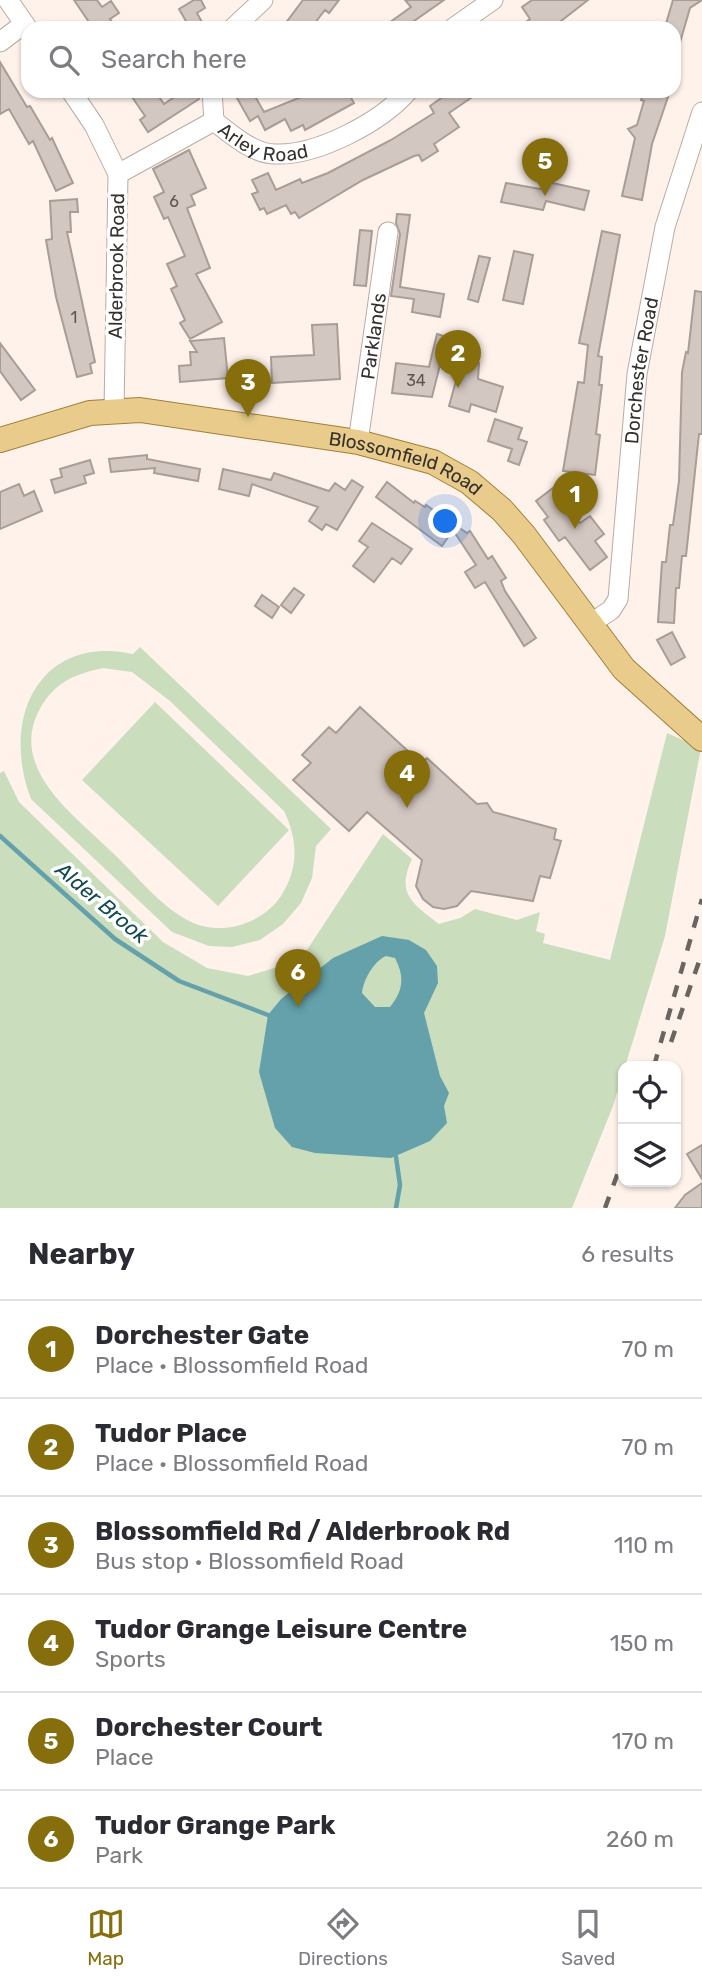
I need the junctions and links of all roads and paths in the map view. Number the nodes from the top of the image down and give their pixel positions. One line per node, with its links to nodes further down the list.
1 (8, 0): 4 (street)
2 (263, 0): 5 (street)
3 (493, 0): 6 (street)
4 (22, 21)
5 (240, 21)
6 (463, 21)
7 (21, 30): 8 (street)
8 (0, 42)
9 (76, 98): 14 (street, Alderbrook Road)
10 (212, 98): 13 (street)
11 (401, 98): 13 (street, Arley Road)
12 (702, 112): 19 (street, Dorchester Road)
13 (214, 121): 14 (street, Arley Road)
14 (118, 174): 16 (street, Alderbrook Road)
15 (387, 232): 18 (street, Parklands)
16 (114, 411): 17 (main road, Blossomfield Road); 18 (main road, Blossomfield Road)
17 (0, 440)
18 (358, 442): 19 (main road, Blossomfield Road)
19 (590, 624): 20 (main road, Blossomfield Road)
20 (702, 739)

